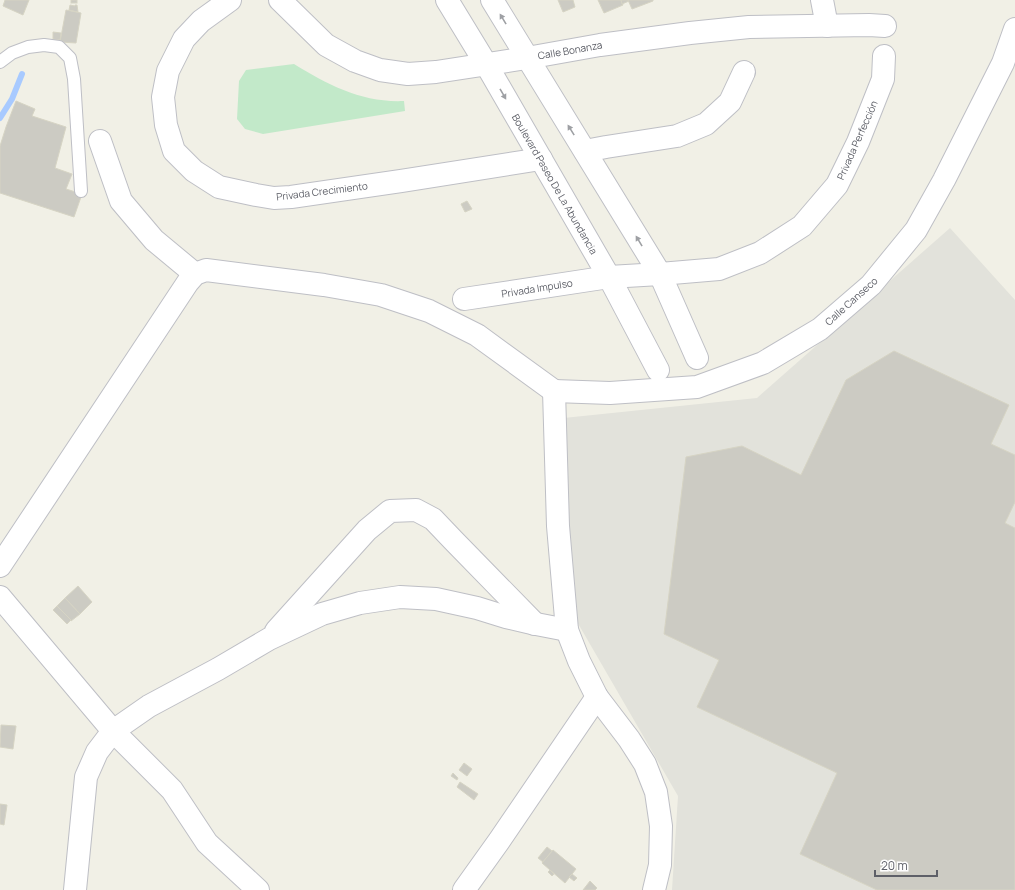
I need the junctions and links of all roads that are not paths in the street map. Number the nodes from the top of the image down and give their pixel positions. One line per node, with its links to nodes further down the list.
1 (230, 0): 17 (street, Privada Crecimiento)
2 (280, 0): 13 (street, Calle Bonanza)
3 (447, 0): 13 (street, Boulevard Paseo De La Abundancia)
4 (492, 0): 10 (street, one-way to 4)
5 (822, 0): 6 (street)
6 (827, 26): 7 (street, Calle Bonanza); 10 (street, Calle Bonanza)
7 (885, 26)
8 (1015, 29): 12 (street, Calle Canseco)
9 (884, 56): 20 (street, Privada Perfección)
10 (527, 58): 13 (street, Calle Bonanza); 16 (street, one-way to 10)
11 (0, 62): 18 (lane)
12 (1009, 63): 25 (street, Calle Canseco)
13 (486, 64): 17 (street, Boulevard Paseo De La Abundancia, one-way to 17)
14 (744, 72): 16 (street)
15 (100, 141): 19 (street)
16 (585, 151): 20 (street, one-way to 16)
17 (541, 159): 21 (street, Boulevard Paseo De La Abundancia)
18 (81, 191)
19 (195, 274): 25 (street); 26 (street)
20 (660, 274): 21 (street, Privada Perfección); 23 (street)
21 (609, 277): 22 (street, Privada Impulso); 24 (street, Boulevard Paseo De La Abundancia)
22 (464, 299)
23 (697, 358)
24 (658, 370)
25 (554, 391): 29 (street)
26 (0, 566)
27 (0, 597): 32 (street)
28 (536, 624): 29 (street); 30 (street); 30 (street)
29 (567, 630): 31 (street)
30 (269, 639): 32 (street)
31 (597, 696): 35 (street); 36 (street)
32 (113, 731): 33 (street); 34 (street)
33 (249, 885)
34 (75, 890)
35 (464, 890)
36 (654, 890)

